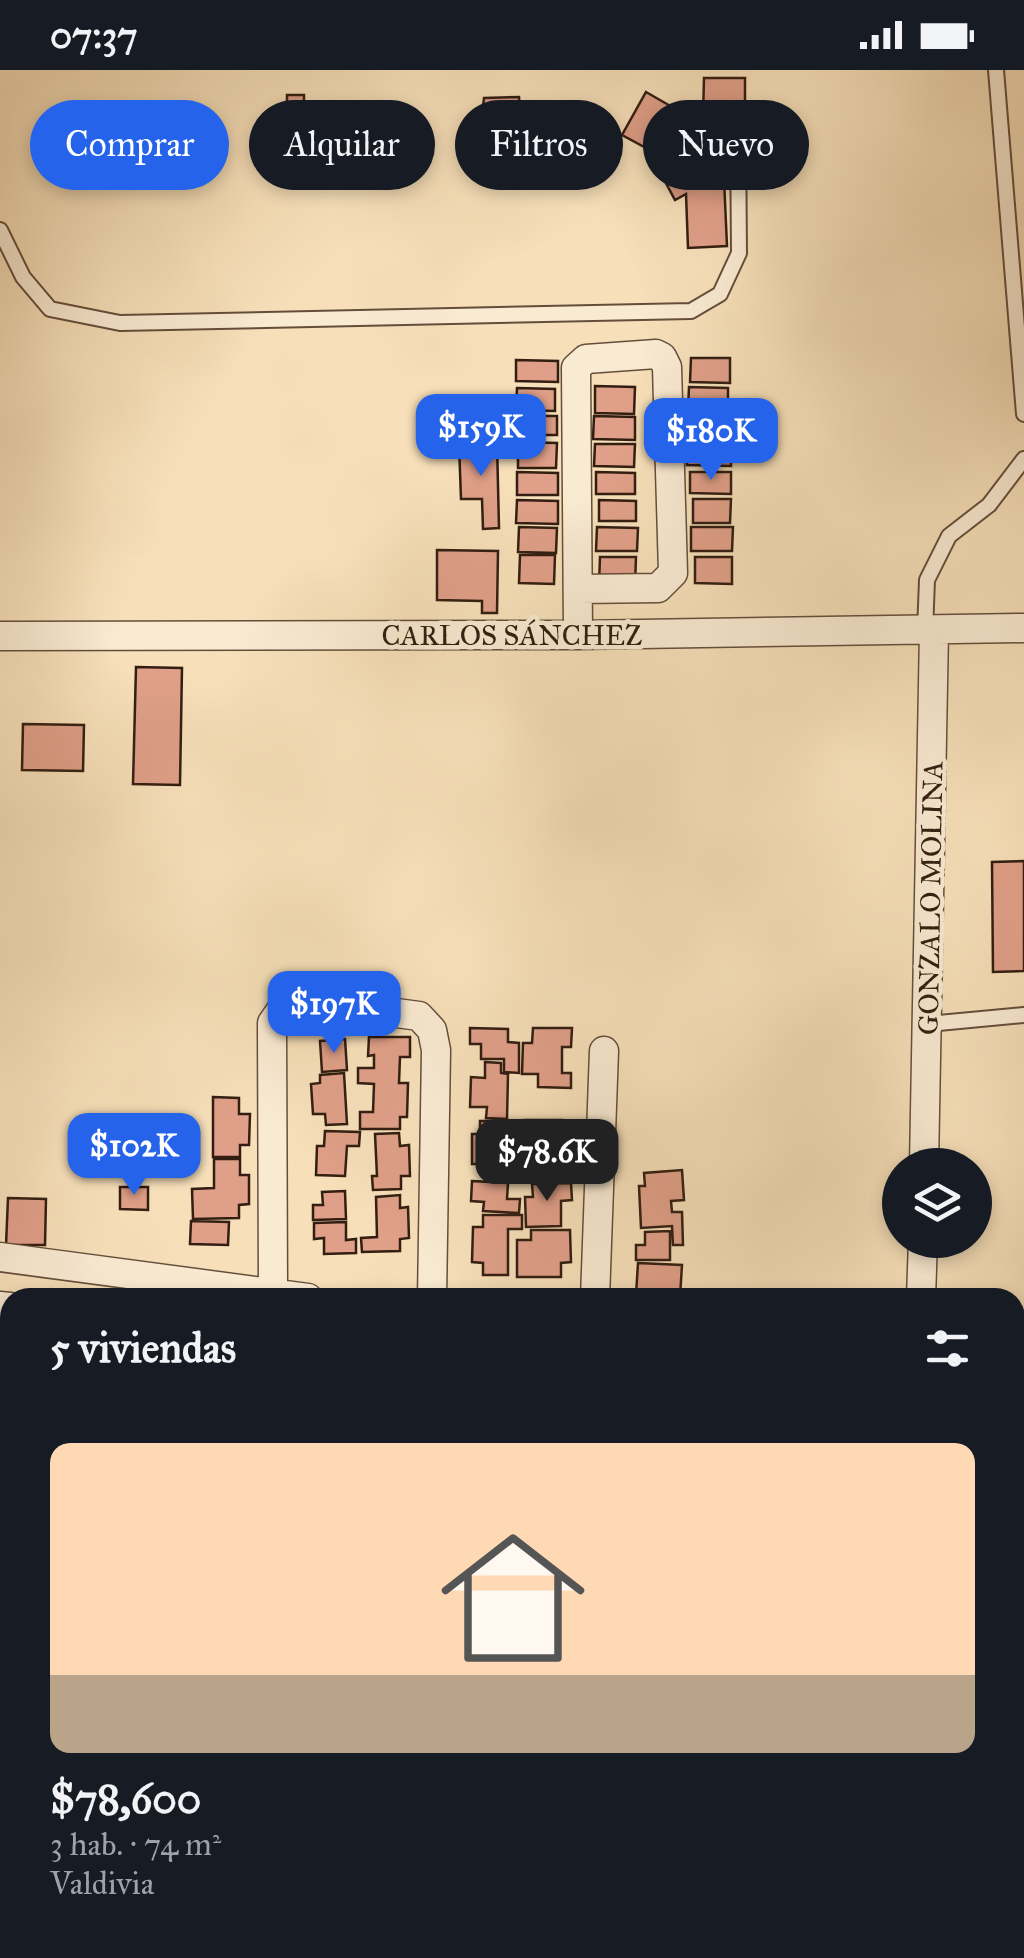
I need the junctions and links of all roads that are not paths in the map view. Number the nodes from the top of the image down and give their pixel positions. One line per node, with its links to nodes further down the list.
1 (996, 70): 4 (lane)
2 (738, 190): 3 (lane)
3 (0, 230)
4 (1024, 414)
5 (1024, 460): 8 (lane)
6 (579, 589): 6 (street); 10 (street)
7 (1024, 628): 8 (street, CARLOS SÁNCHEZ)
8 (930, 631): 10 (street, CARLOS SÁNCHEZ); 12 (street, GONZALO MOLINA)
9 (0, 636): 10 (street, CARLOS SÁNCHEZ)
10 (578, 636)
11 (1024, 1015): 12 (lane)
12 (928, 1024): 14 (street, GONZALO MOLINA)
13 (604, 1051): 20 (street)
14 (924, 1148)
15 (0, 1257): 17 (street)
16 (922, 1258): 21 (street)
17 (242, 1288)
18 (273, 1288): 19 (street)
19 (432, 1288)
20 (595, 1288)
21 (921, 1288)

